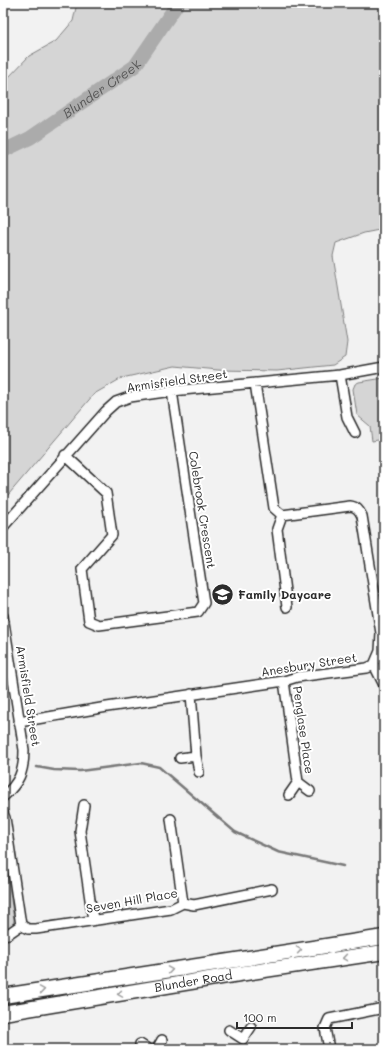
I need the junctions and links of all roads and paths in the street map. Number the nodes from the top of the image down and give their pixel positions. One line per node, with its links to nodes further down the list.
1 (384, 367): 2 (street, Armisfield Street)
2 (340, 375): 3 (street, Armisfield Street); 5 (street)
3 (255, 383): 4 (street, Armisfield Street); 7 (street)
4 (172, 391): 6 (street, Armisfield Street); 6 (street, Colebrook Crescent)
5 (355, 433)
6 (65, 455): 8 (street, Armisfield Street)
7 (282, 515): 9 (street); 11 (street, Anesbury Street)
8 (3, 527)
9 (287, 607)
10 (3, 616): 15 (street, Armisfield Street)
11 (374, 665): 12 (street, Anesbury Street); 13 (street)
12 (284, 681): 14 (street, Anesbury Street); 19 (street, Penglase Place)
13 (384, 685)
14 (191, 694): 15 (street, Anesbury Street); 16 (street)
15 (19, 722): 22 (street, Armisfield Street)
16 (196, 756): 17 (street); 18 (street)
17 (180, 758)
18 (199, 772)
19 (298, 782): 20 (street, Penglase Place); 21 (street, Penglase Place)
20 (310, 791)
21 (289, 795)
22 (3, 798)
23 (84, 805): 28 (street)
24 (3, 813): 29 (street)
25 (171, 819): 27 (street)
26 (272, 889): 27 (street, Seven Hill Place)
27 (183, 903): 28 (street, Seven Hill Place)
28 (92, 920): 29 (street, Seven Hill Place)
29 (21, 925): 30 (street)
30 (3, 935)
31 (384, 937): 33 (main road, Blunder Road, one-way to 31)
32 (384, 952): 35 (main road, Blunder Road, one-way to 35)
33 (3, 996)
34 (384, 1008): 42 (street)
35 (3, 1014)
36 (251, 1027): 38 (street)
37 (229, 1030): 38 (street)
38 (243, 1039): 41 (street)
39 (162, 1040): 40 (street)
40 (157, 1049)
41 (244, 1049)
42 (329, 1049)

